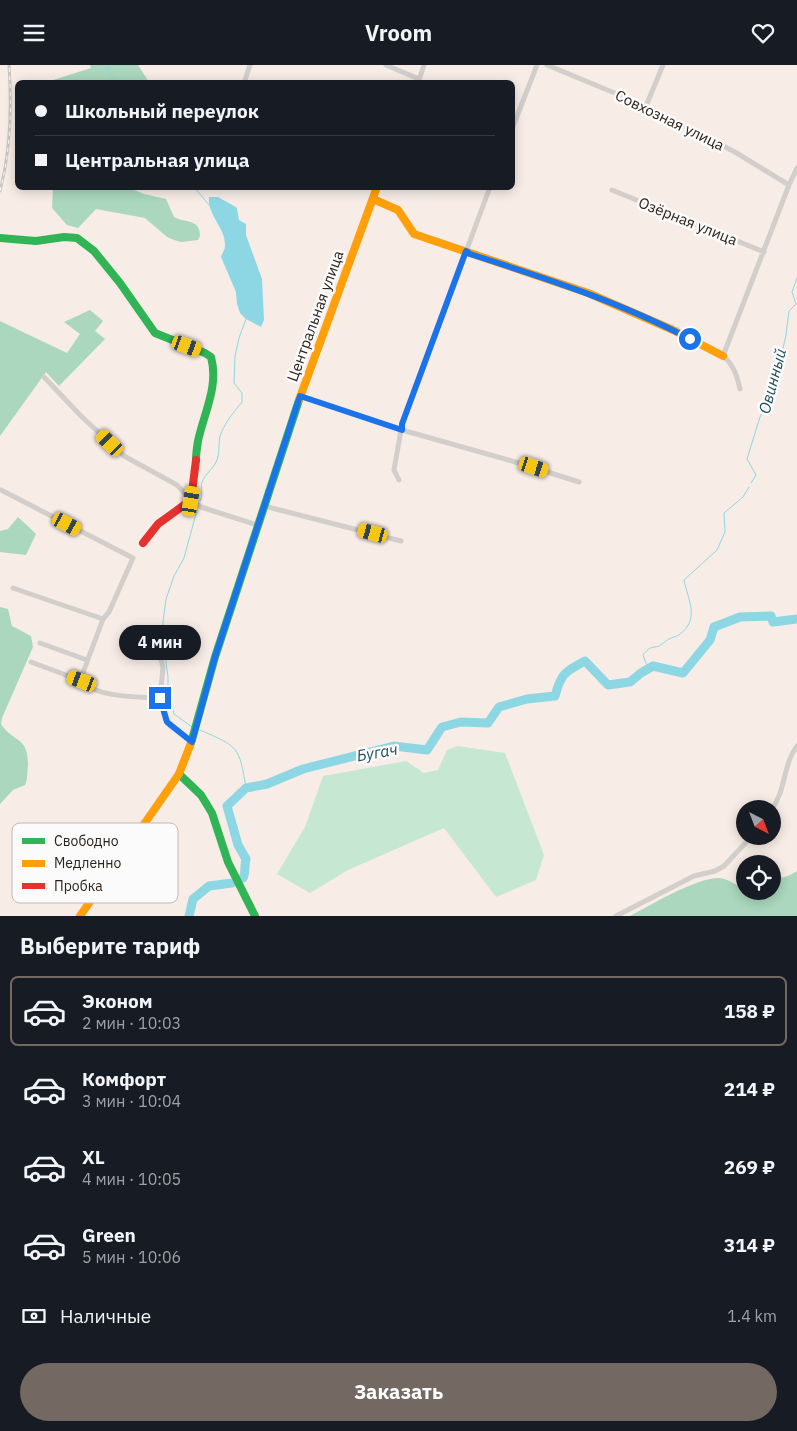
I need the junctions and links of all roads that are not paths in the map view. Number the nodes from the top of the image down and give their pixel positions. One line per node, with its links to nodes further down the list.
1 (250, 65): 7 (street)
2 (386, 65): 8 (street)
3 (424, 65): 9 (street)
4 (537, 65): 11 (street)
5 (547, 65): 10 (street, Совхозная улица)
6 (663, 65): 10 (street)
7 (245, 80)
8 (417, 80)
9 (419, 80)
10 (646, 106): 13 (street, Совхозная улица)
11 (515, 121)
12 (797, 168): 13 (street)
13 (789, 185): 20 (street)
14 (376, 190): 17 (street, Центральная улица)
15 (489, 190): 19 (street)
16 (612, 190): 20 (street, Озёрная улица)
17 (373, 199): 19 (street); 24 (street, Центральная улица)
18 (0, 238): 29 (street)
19 (466, 251): 21 (street); 25 (street)
20 (764, 252): 21 (street)
21 (724, 356): 23 (street)
22 (44, 377): 29 (street)
23 (740, 389)
24 (300, 396): 25 (street); 30 (street, Центральная улица)
25 (402, 430): 26 (street); 27 (street)
26 (399, 481)
27 (579, 482)
28 (1, 490): 35 (street)
29 (191, 501): 31 (street); 33 (street)
30 (264, 506): 31 (street, Центральная улица); 32 (street)
31 (257, 525): 42 (street, Центральная улица)
32 (401, 541)
33 (143, 543)
34 (13, 588): 35 (street)
35 (104, 619): 38 (street)
36 (154, 629): 41 (street)
37 (40, 643): 38 (street)
38 (87, 660): 40 (street)
39 (31, 661): 40 (street)
40 (82, 681): 41 (street)
41 (160, 698): 42 (street)
42 (192, 742): 44 (street, Центральная улица)
43 (797, 746): 45 (street)
44 (179, 774): 46 (street, Центральная улица); 50 (street)
45 (778, 800)
46 (145, 823)
47 (744, 845): 51 (street)
48 (89, 903): 49 (street, Центральная улица)
49 (80, 916)
50 (255, 916)
51 (616, 916)

